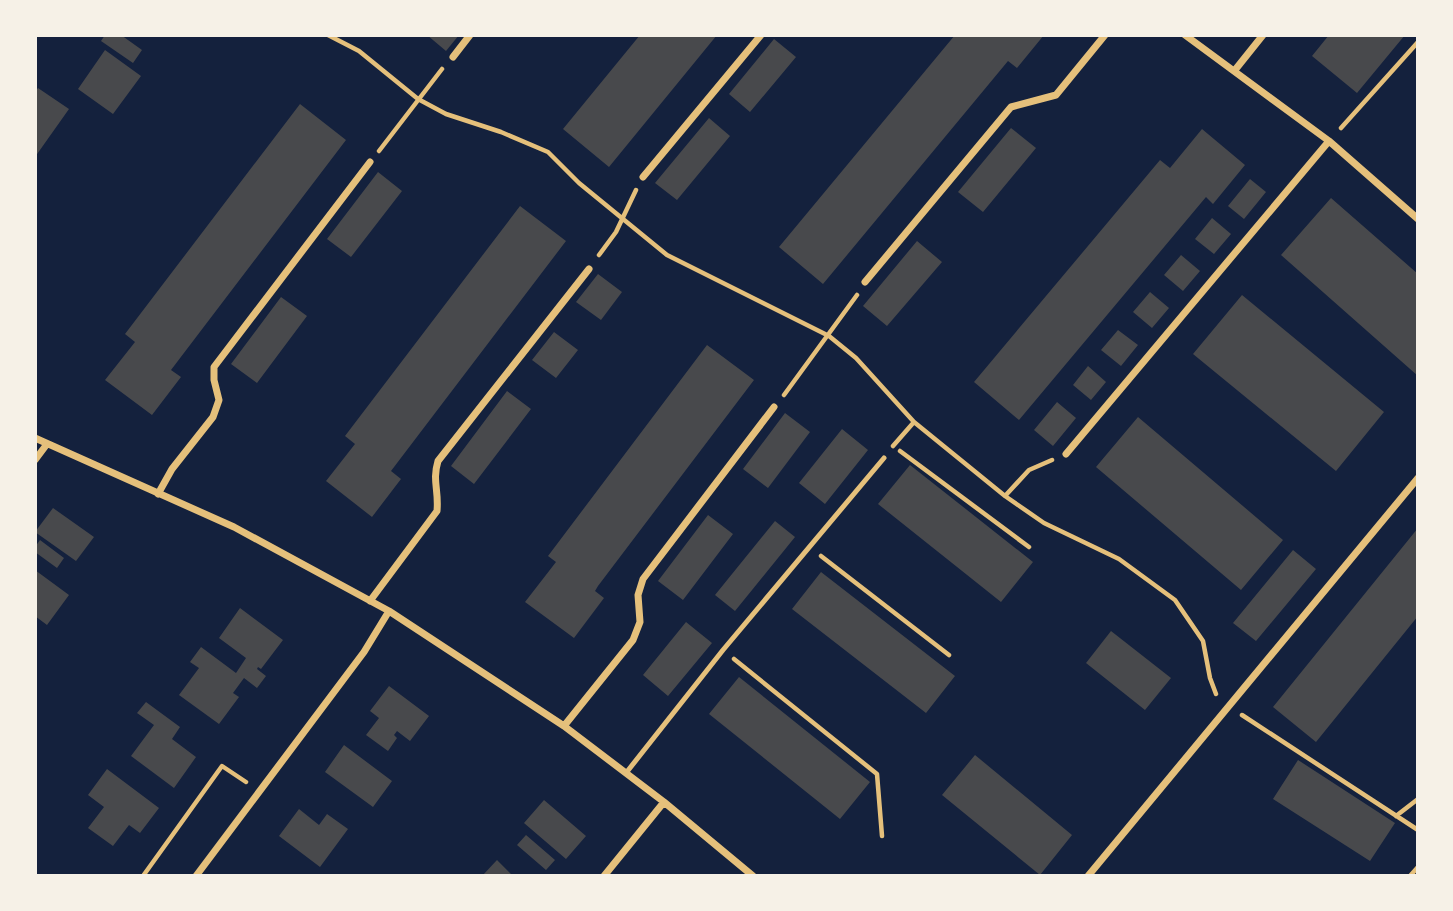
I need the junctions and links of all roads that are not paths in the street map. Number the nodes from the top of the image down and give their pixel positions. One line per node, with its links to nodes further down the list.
1 (470, 35): 6 (street)
2 (761, 35): 10 (street)
3 (1105, 35): 13 (street)
4 (1185, 35): 7 (street)
5 (1264, 35): 7 (street)
6 (453, 57)
7 (1235, 70): 8 (street)
8 (1329, 141): 11 (street); 17 (street)
9 (370, 162): 21 (street)
10 (643, 177)
11 (1418, 219)
12 (589, 269): 22 (street)
13 (865, 282)
14 (775, 407): 24 (street)
15 (35, 438): 16 (street)
16 (47, 444): 19 (street); 21 (street)
17 (1066, 454)
18 (884, 458): 25 (lane)
19 (35, 460)
20 (1418, 478): 30 (street)
21 (158, 494): 22 (street)
22 (370, 601): 23 (street)
23 (389, 611): 24 (street); 27 (street)
24 (564, 726): 25 (street)
25 (626, 773): 26 (street)
26 (664, 802): 28 (street); 29 (street)
27 (196, 876)
28 (604, 876)
29 (752, 876)
30 (1088, 876)

